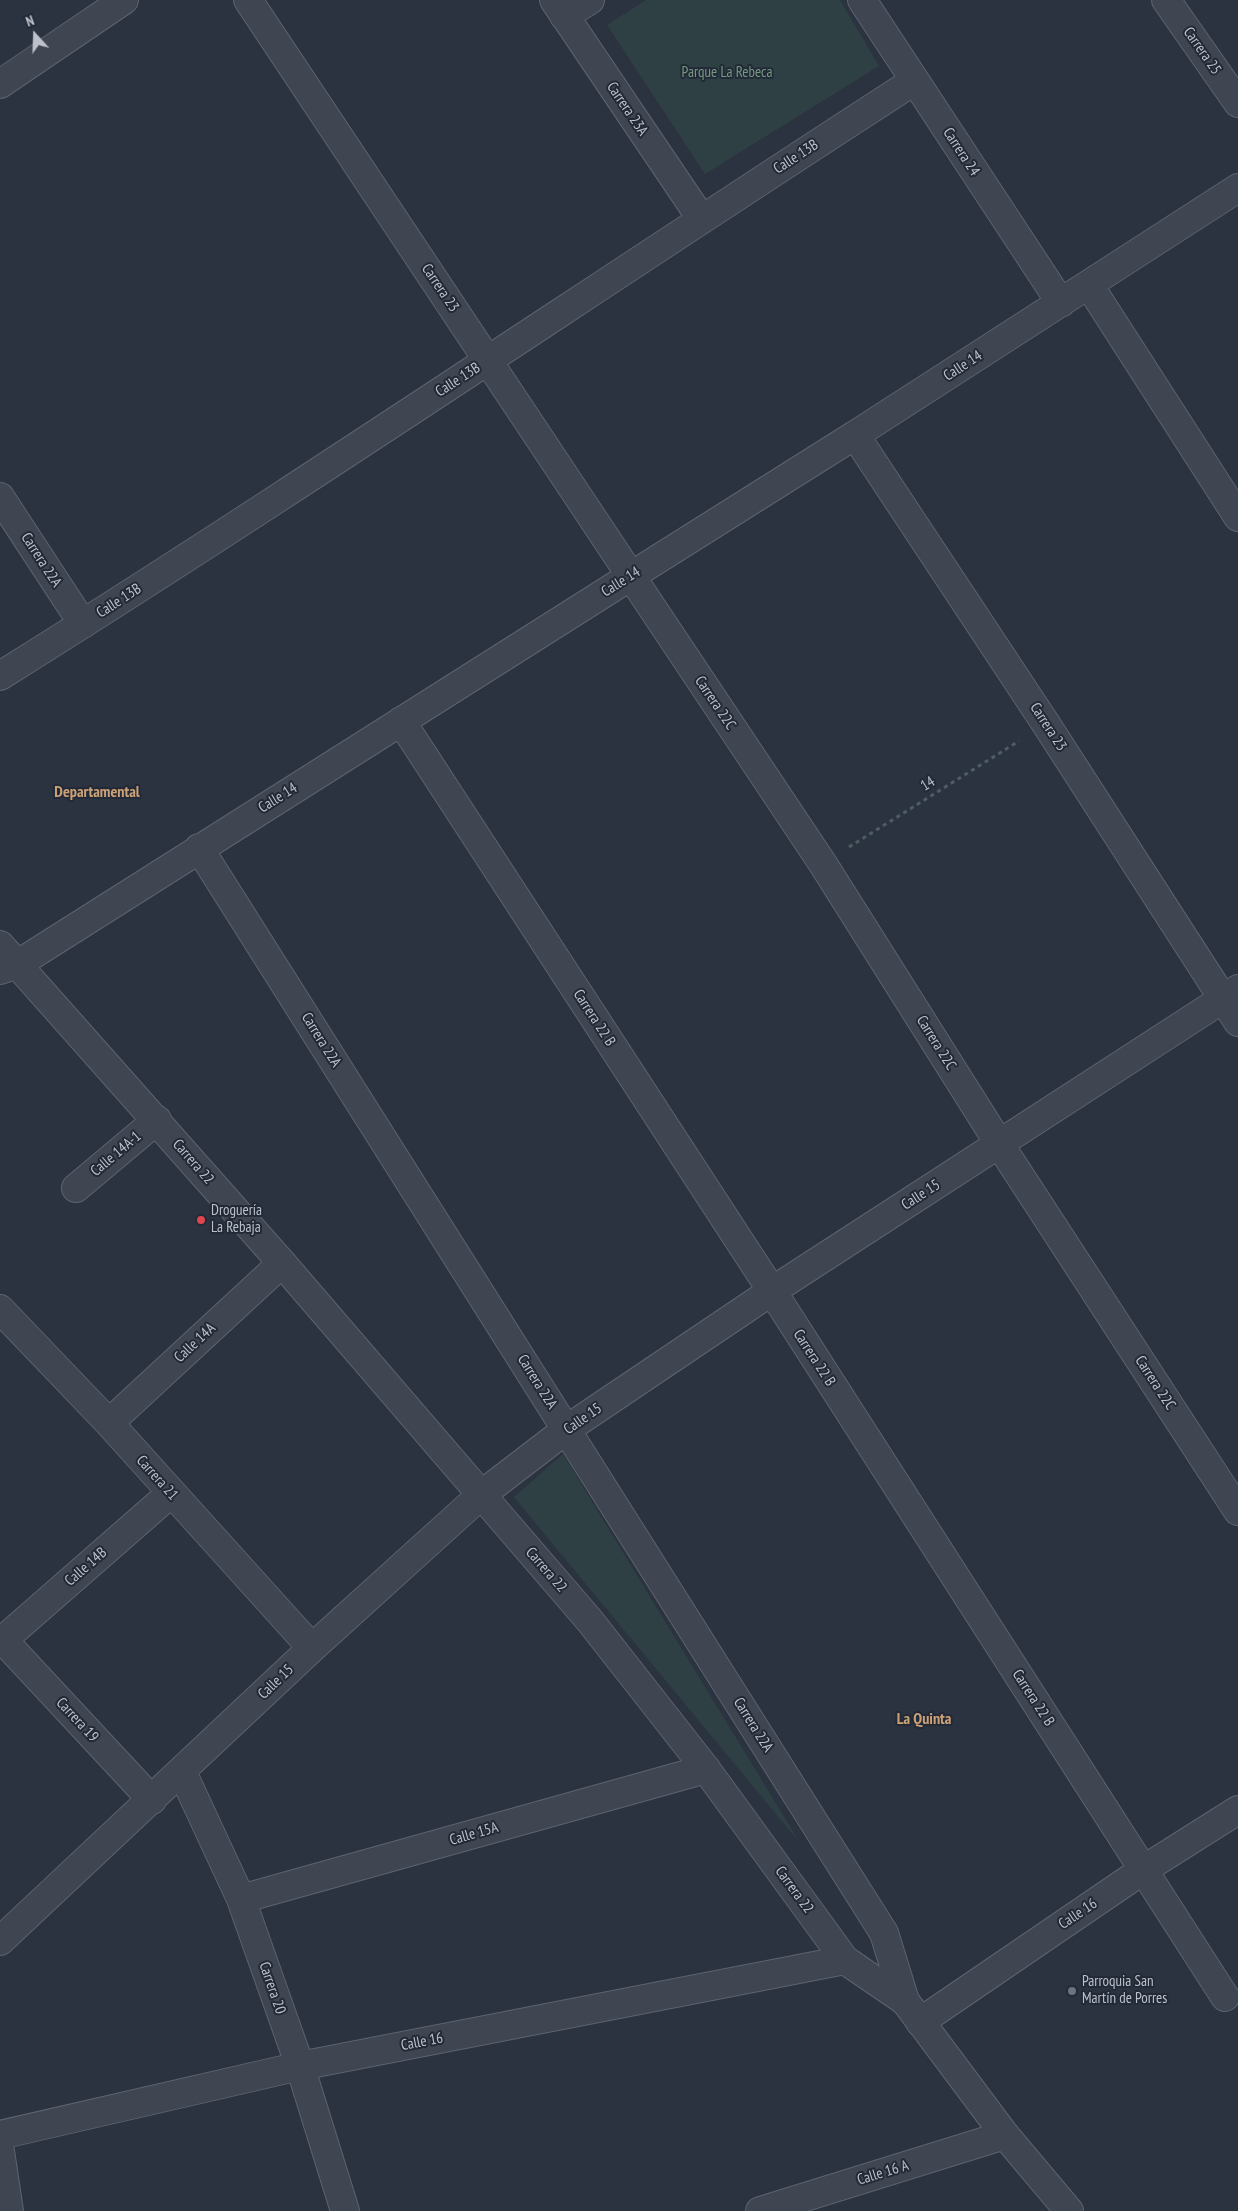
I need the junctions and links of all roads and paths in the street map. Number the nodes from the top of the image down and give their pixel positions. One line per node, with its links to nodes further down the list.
1 (124, 0): 8 (street)
2 (248, 0): 14 (street, Carrera 23)
3 (590, 0): 6 (street)
4 (862, 0): 7 (street, Carrera 24)
5 (1166, 0): 9 (street, Carrera 25)
6 (559, 8): 11 (street, Carrera 23A)
7 (914, 80): 11 (street, Calle 13B); 13 (street, Carrera 24)
8 (0, 84)
9 (1238, 103)
10 (1238, 188): 12 (street, Calle 14)
11 (701, 218): 14 (street, Calle 13B)
12 (1088, 285): 13 (street, Calle 14); 17 (street)
13 (1061, 303): 15 (street, Calle 14)
14 (489, 360): 18 (street, Carrera 23); 19 (street, Calle 13B)
15 (855, 435): 18 (street, Calle 14); 22 (street, Carrera 23)
16 (0, 497): 19 (street, Carrera 22A)
17 (1238, 517)
18 (631, 576): 21 (street, Calle 14); 24 (street, Carrera 22C)
19 (83, 624): 20 (street, Calle 13B)
20 (0, 676)
21 (401, 721): 23 (street, Calle 14); 32 (street, Carrera 22 B)
22 (1046, 724): 24 (path, 14); 26 (street, Carrera 23)
23 (199, 848): 25 (street, Calle 14); 35 (street, Carrera 22A)
24 (822, 864): 29 (street, Carrera 22C)
25 (6, 960): 28 (street, Carrera 22)
26 (1231, 994): 27 (street, Carrera 23); 29 (street, Calle 15)
27 (1238, 1022)
28 (157, 1120): 30 (street, Calle 14A-1); 31 (street, Carrera 22)
29 (1000, 1145): 32 (street, Calle 15); 38 (street, Carrera 22C)
30 (76, 1188)
31 (282, 1263): 34 (street, Calle 14A); 37 (street, Carrera 22)
32 (772, 1291): 35 (street, Calle 15); 45 (street, Carrera 22 B)
33 (0, 1309): 34 (street, Carrera 21)
34 (108, 1424): 36 (street, Carrera 21)
35 (567, 1429): 37 (street, Calle 15); 50 (street, Carrera 22A)
36 (170, 1494): 39 (street, Calle 14B); 40 (street, Carrera 21)
37 (481, 1495): 40 (street, Calle 15); 41 (street, Carrera 22)
38 (1238, 1510)
39 (1, 1640): 43 (street, Carrera 19)
40 (312, 1648): 42 (street, Calle 15)
41 (706, 1770): 46 (street, Calle 15A); 48 (street, Carrera 22)
42 (182, 1772): 43 (street, Calle 15); 46 (street, Carrera 20)
43 (152, 1800): 47 (street, Calle 15)
44 (1238, 1810): 45 (street, Calle 16)
45 (1144, 1870): 49 (street, Carrera 22 B); 50 (street, Calle 16)
46 (241, 1899): 51 (street, Carrera 20)
47 (0, 1941)
48 (845, 1960): 50 (street, Carrera 22); 51 (street, Calle 16)
49 (1225, 1997)
50 (912, 2011): 53 (street, Carrera 22)
51 (300, 2066): 52 (street, Calle 16); 57 (street, Carrera 20)
52 (0, 2134)
53 (1005, 2135): 55 (street, Calle 16 A); 58 (street, Carrera 22)
54 (0, 2150): 56 (street)
55 (772, 2209)
56 (9, 2211)
57 (345, 2211)
58 (1069, 2211)

